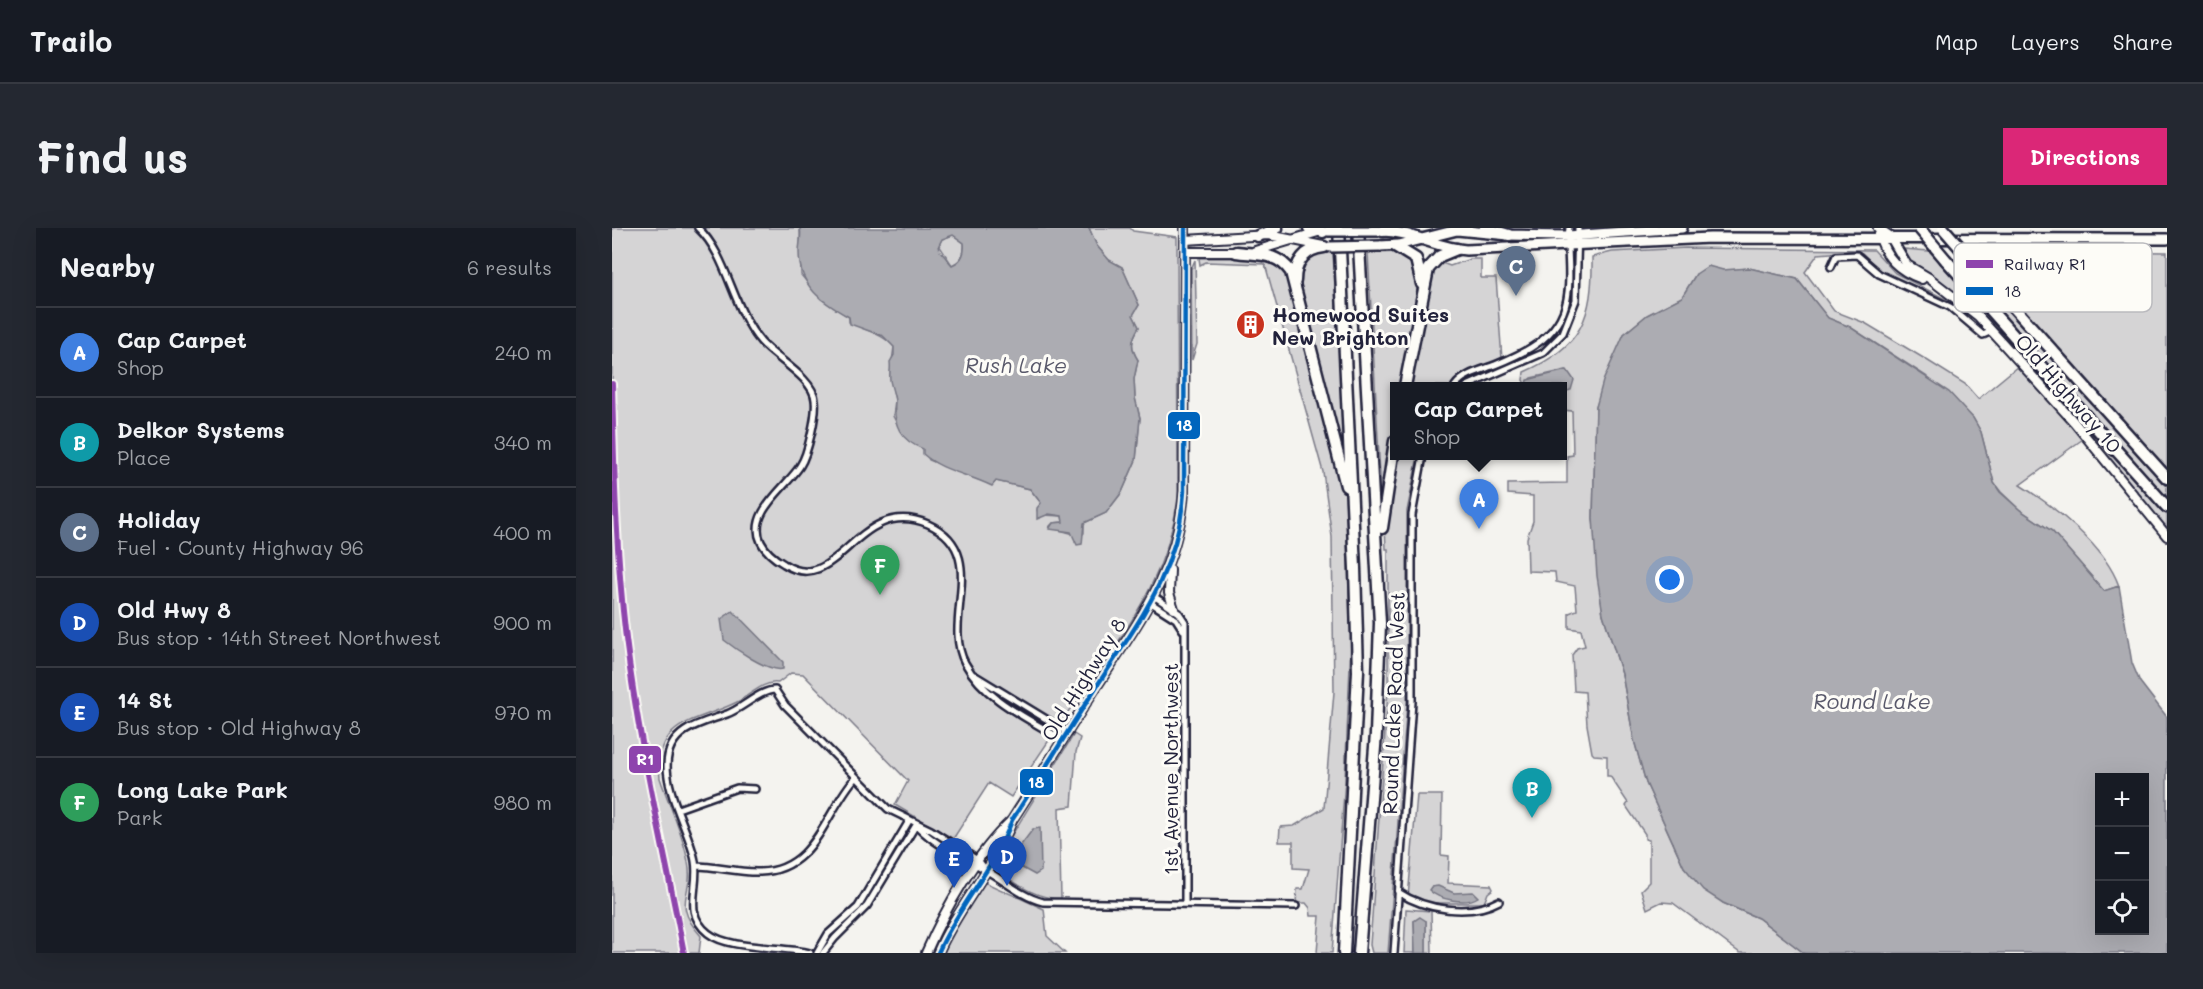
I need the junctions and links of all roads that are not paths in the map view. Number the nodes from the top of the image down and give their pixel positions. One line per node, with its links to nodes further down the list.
1 (698, 228): 60 (street)
2 (1185, 228): 23 (street, Old Highway 8)
3 (1277, 228): 17 (highway)
4 (1309, 228): 13 (highway)
5 (1339, 228): 53 (highway)
6 (1358, 228): 56 (highway)
7 (1485, 228): 16 (highway)
8 (1682, 228): 15 (main road)
9 (1877, 228): 20 (street, Old Highway 10); 21 (street, Old Highway 10)
10 (1919, 228): 33 (highway, bridge)
11 (1943, 228): 24 (highway, bridge)
12 (1384, 230): 13 (main road, bridge); 19 (main road)
13 (1323, 232): 18 (street)
14 (1568, 232): 15 (main road); 16 (main road); 28 (street)
15 (1579, 232): 26 (street)
16 (1509, 235): 19 (main road)
17 (1258, 236): 18 (street); 23 (street)
18 (1294, 238): 27 (street); 31 (street)
19 (1422, 239): 25 (main road); 29 (main road)
20 (1880, 239): 21 (main road); 26 (main road); 34 (street, Old Highway 10)
21 (1892, 239): 22 (main road); 34 (street, Old Highway 10)
22 (2167, 239)
23 (1185, 240): 30 (street, Old Highway 8)
24 (1956, 243)
25 (1395, 246): 27 (main road, bridge); 36 (highway)
26 (1578, 246): 28 (main road); 45 (street)
27 (1324, 247): 35 (highway)
28 (1568, 247): 29 (main road); 44 (street)
29 (1457, 249): 36 (highway)
30 (1185, 252): 31 (street); 55 (street, Old Highway 8)
31 (1236, 252): 35 (highway)
32 (1831, 267): 38 (street)
33 (1954, 269)
34 (1935, 283): 37 (street, Old Highway 10)
35 (1296, 286): 53 (highway)
36 (1422, 296): 46 (highway)
37 (1954, 296)
38 (1954, 310)
39 (1956, 312): 43 (street)
40 (1972, 312): 43 (street, Old Highway 10)
41 (1993, 312): 52 (highway, bridge)
42 (2018, 312): 51 (highway, bridge)
43 (1992, 331): 54 (street, Old Highway 10)
44 (1518, 355): 45 (street); 47 (street)
45 (1522, 364): 48 (street)
46 (1406, 382)
47 (1462, 382)
48 (1476, 382)
49 (1392, 460): 56 (highway)
50 (1422, 460): 79 (street, Round Lake Road West)
51 (2167, 478)
52 (2167, 507)
53 (1353, 528): 89 (highway)
54 (2167, 536)
55 (1170, 563): 57 (street, Old Highway 8); 58 (street)
56 (1379, 582): 90 (highway)
57 (1153, 600): 58 (street); 59 (street, 1st Avenue Northwest); 65 (street, Old Highway 8)
58 (1174, 609): 59 (street, 1st Avenue Northwest)
59 (1185, 634): 82 (street, 1st Avenue Northwest)
60 (973, 674): 61 (street); 62 (street)
61 (1004, 693): 62 (street); 63 (street)
62 (999, 700): 64 (street)
63 (1029, 709): 64 (street); 65 (street)
64 (1024, 717): 66 (street)
65 (1069, 733): 66 (street, Old Highway 8)
66 (1064, 741): 70 (street, Old Highway 8)
67 (856, 777): 69 (street); 71 (street); 76 (street)
68 (755, 789): 69 (street)
69 (678, 809): 76 (street)
70 (1012, 820): 75 (street, Old Highway 8); 77 (street, Old Highway 8)
71 (909, 821): 72 (street); 78 (street)
72 (916, 825): 73 (street); 74 (street); 80 (street)
73 (952, 844): 74 (street); 75 (street)
74 (948, 849): 75 (street)
75 (977, 864): 77 (street); 87 (street, Old Highway 8)
76 (696, 866): 84 (street)
77 (986, 870): 82 (street); 88 (street, Old Highway 8)
78 (867, 892): 80 (street); 85 (street)
79 (1398, 892): 81 (street); 91 (street, Round Lake Road West)
80 (874, 896): 86 (street)
81 (1498, 901)
82 (1185, 904): 83 (street)
83 (1296, 906)
84 (810, 953)
85 (817, 953)
86 (824, 953)
87 (926, 953)
88 (938, 953)
89 (1344, 953)
90 (1361, 953)
91 (1394, 953)

